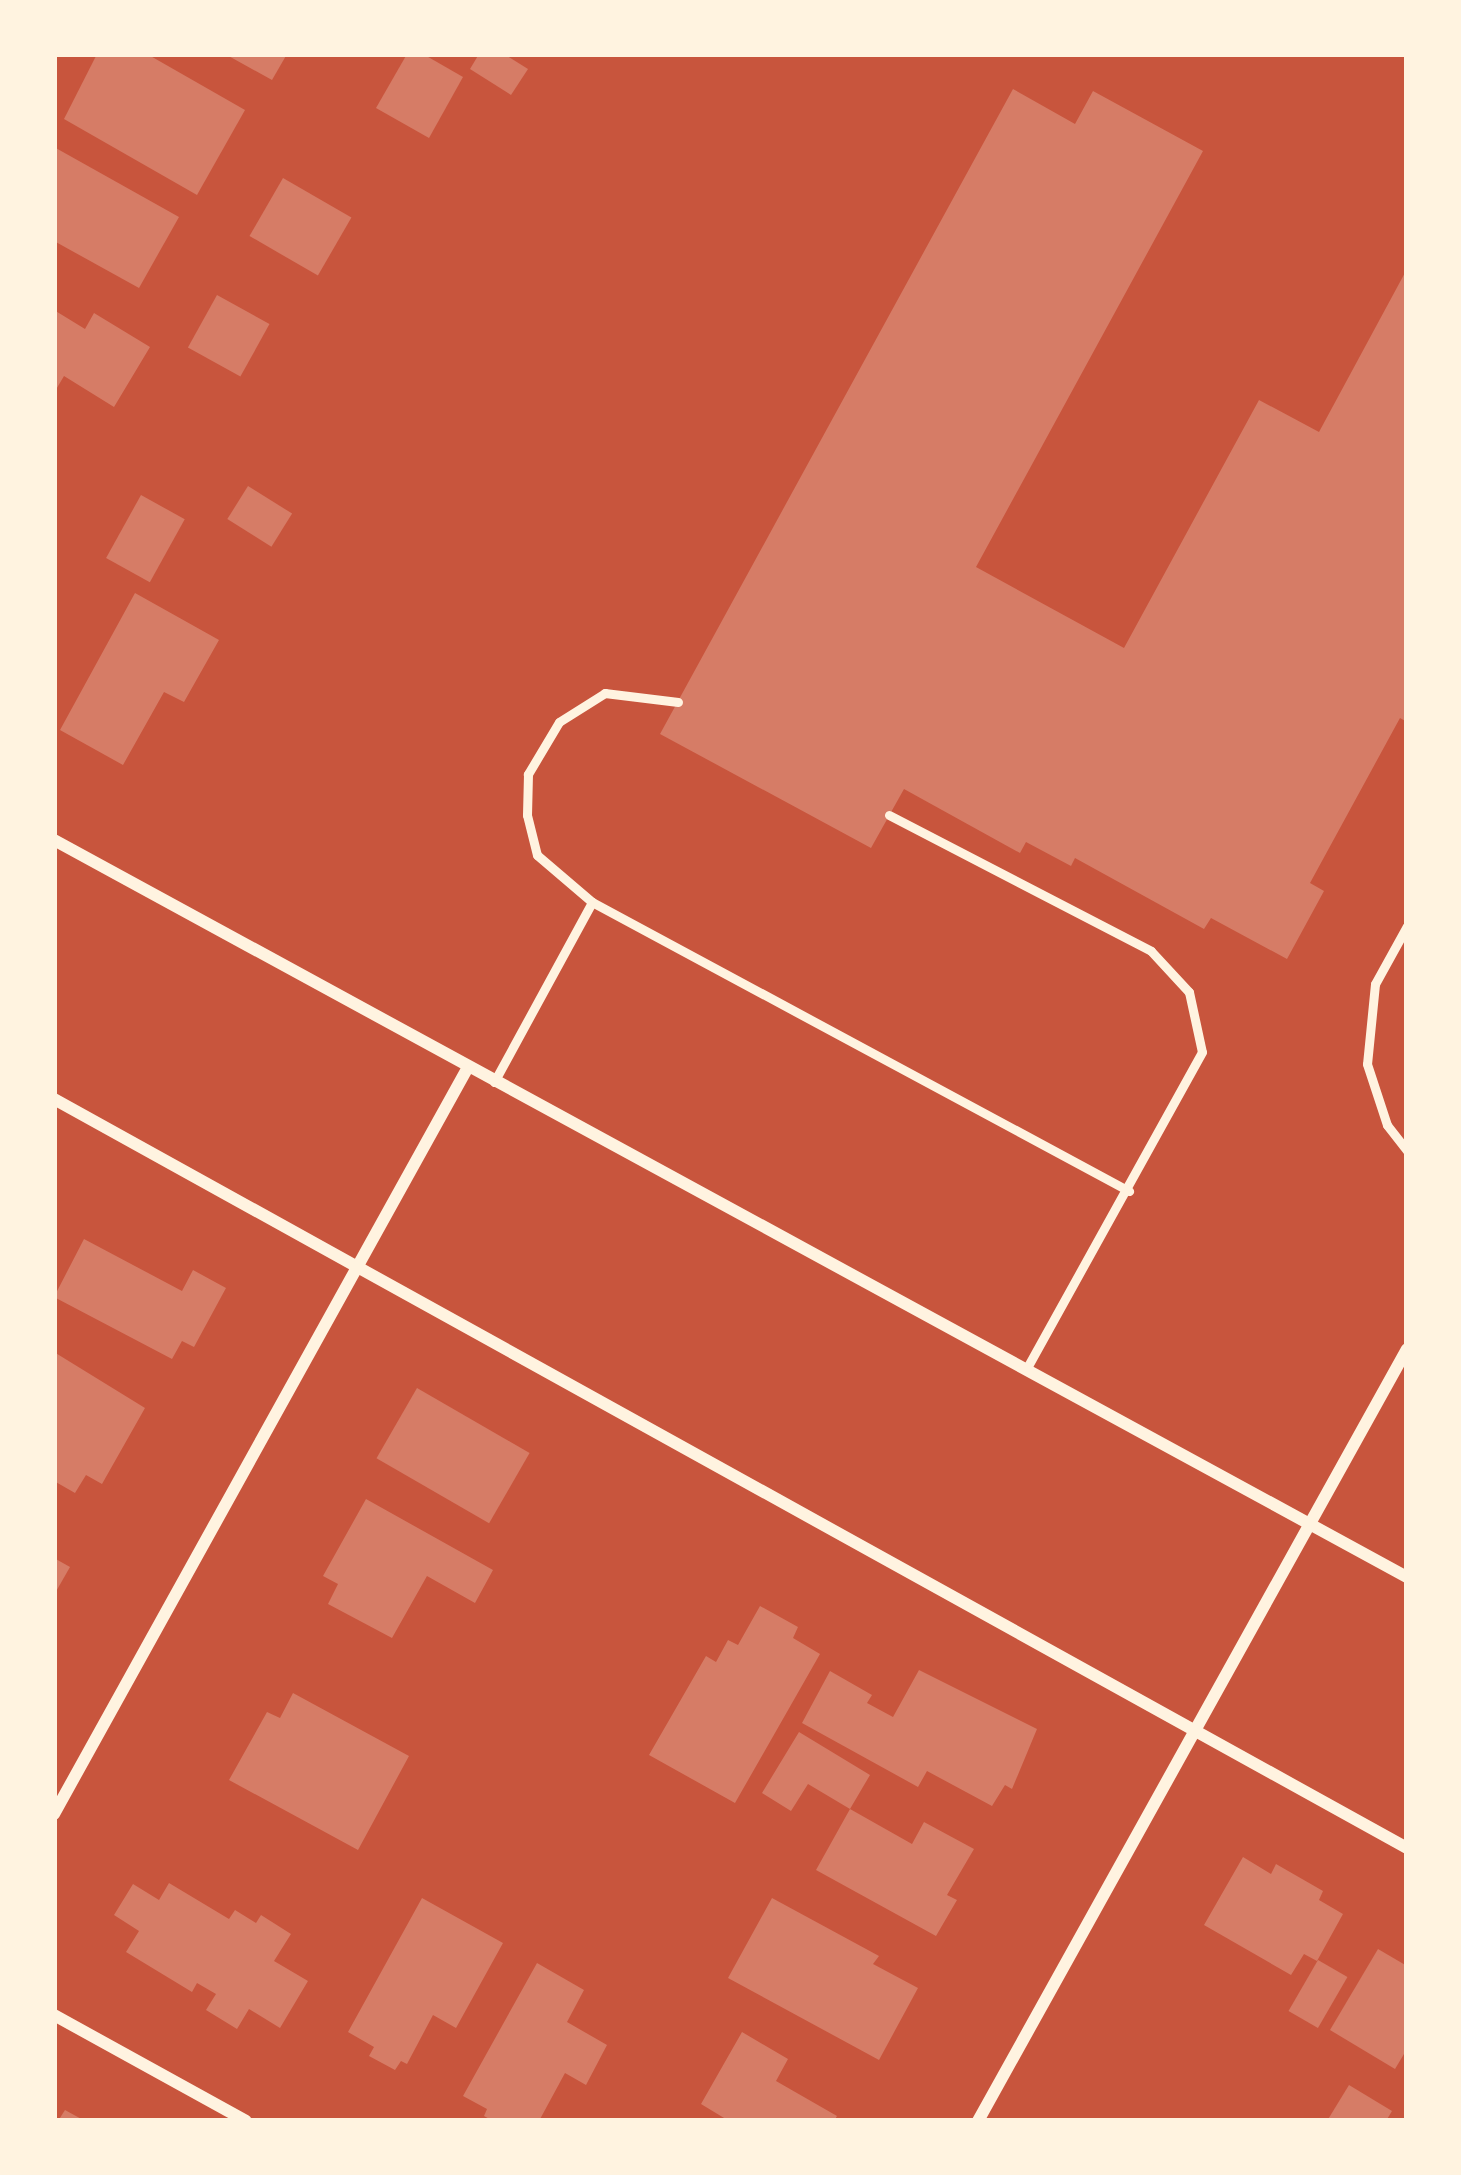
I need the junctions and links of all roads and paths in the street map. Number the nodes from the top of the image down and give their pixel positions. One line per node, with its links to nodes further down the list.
1 (678, 702): 4 (lane)
2 (889, 815): 10 (lane)
3 (54, 840): 6 (street)
4 (592, 902): 7 (lane); 10 (lane)
5 (1407, 926): 9 (lane)
6 (467, 1069): 7 (street); 11 (street)
7 (494, 1082): 13 (street)
8 (54, 1099): 11 (street)
9 (1407, 1151)
10 (1129, 1191): 13 (lane)
11 (357, 1267): 16 (street); 17 (street)
12 (1407, 1349): 14 (street)
13 (1026, 1370): 14 (street)
14 (1310, 1522): 15 (street); 16 (street)
15 (1407, 1577)
16 (1195, 1730): 18 (street); 21 (street)
17 (54, 1814)
18 (1407, 1848)
19 (54, 2015): 20 (street)
20 (246, 2121)
21 (978, 2121)

